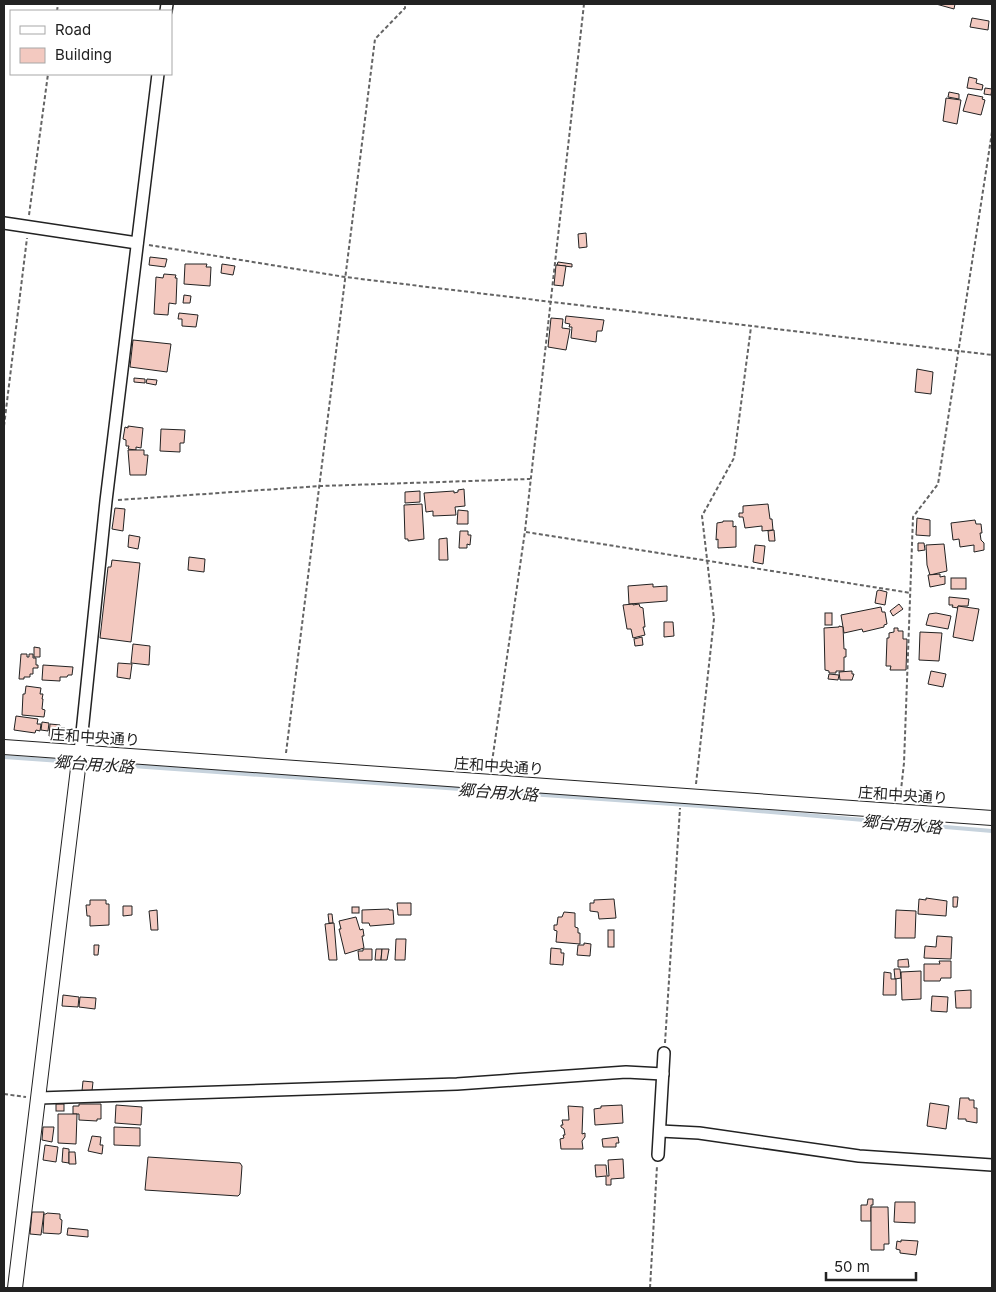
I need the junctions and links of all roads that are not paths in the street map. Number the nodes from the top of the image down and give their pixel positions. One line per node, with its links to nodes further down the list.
1 (158, 75): 3 (street)
2 (4, 223): 3 (street)
3 (136, 244): 5 (street)
4 (4, 747): 5 (street, 庄和中央通り)
5 (80, 752): 6 (street, 庄和中央通り); 9 (street)
6 (992, 818)
7 (664, 1053): 8 (street)
8 (662, 1074): 9 (street); 10 (street)
9 (39, 1098): 13 (street)
10 (660, 1132): 11 (street); 12 (street)
11 (658, 1155)
12 (992, 1165)
13 (15, 1288)

